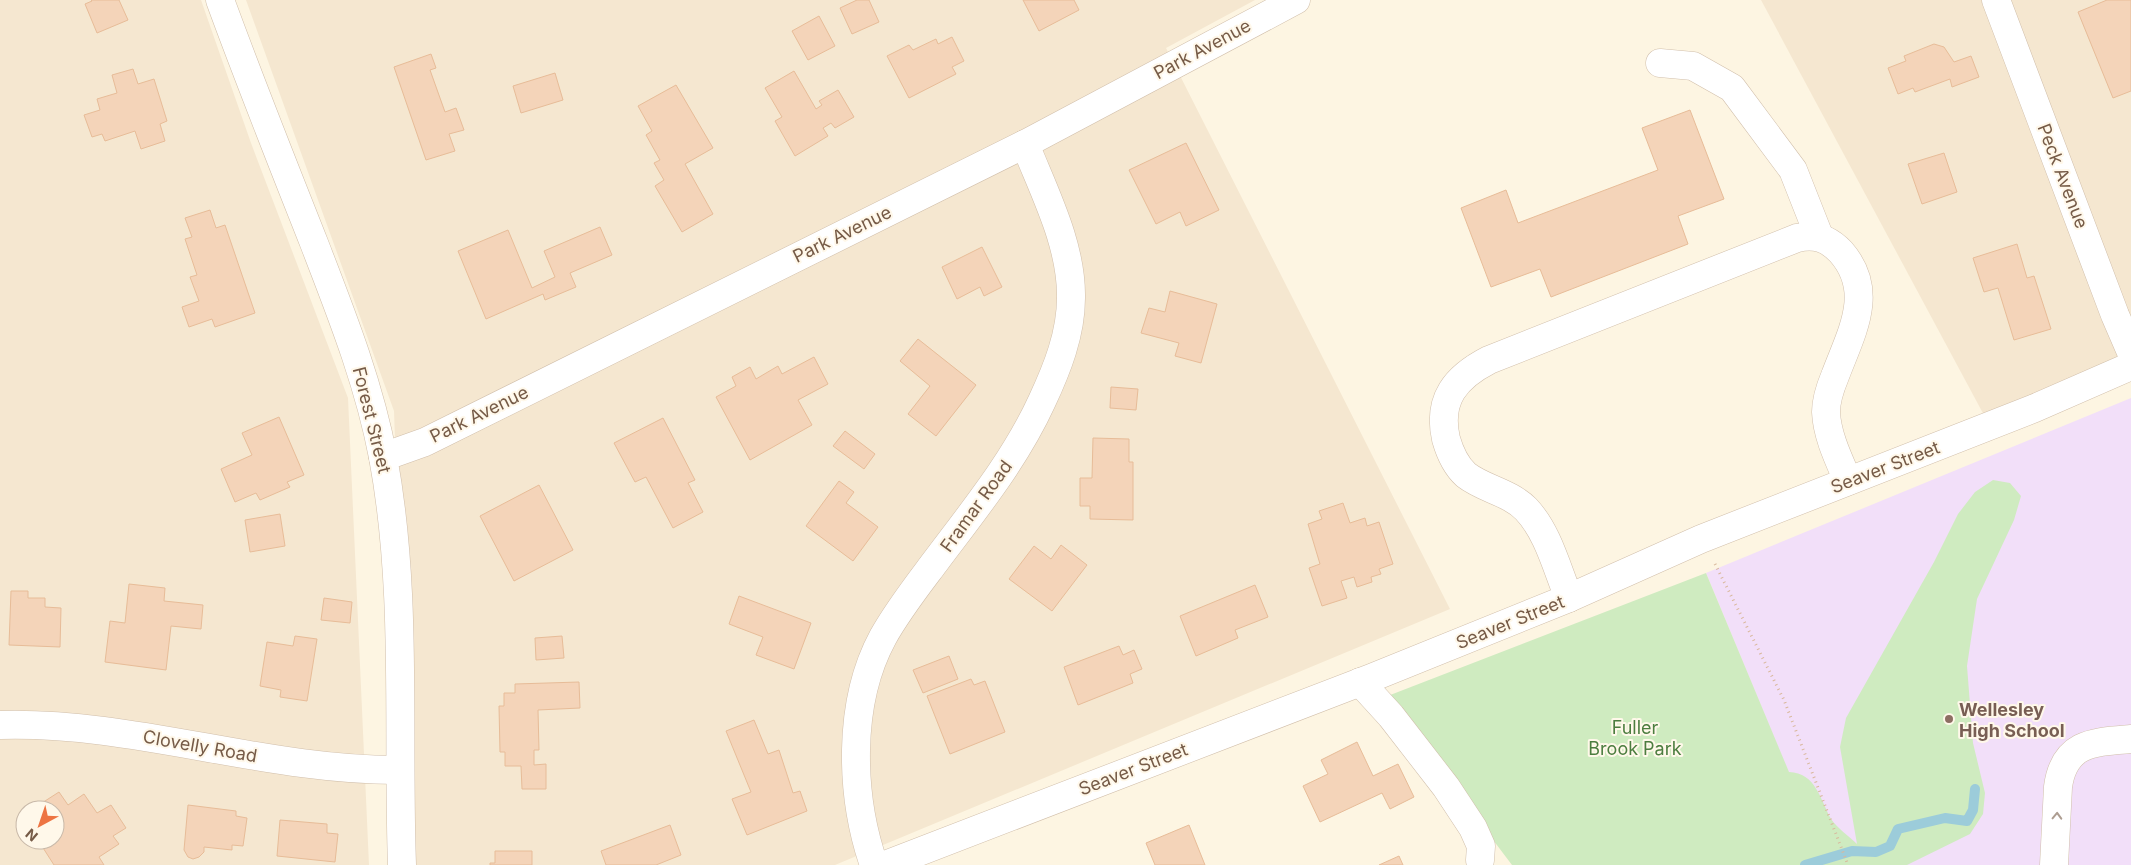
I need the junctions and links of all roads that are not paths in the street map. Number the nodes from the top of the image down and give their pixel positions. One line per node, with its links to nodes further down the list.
1 (220, 0): 9 (street, Forest Street)
2 (1296, 0): 5 (street, Park Avenue)
3 (1996, 0): 7 (street, Peck Avenue)
4 (1660, 63): 6 (street)
5 (1024, 144): 9 (street, Park Avenue); 18 (street, Framar Road)
6 (1819, 236): 10 (street); 11 (street)
7 (2131, 352)
8 (2131, 366): 10 (street, Seaver Street)
9 (383, 457): 15 (street, Forest Street)
10 (1848, 481): 11 (street, Seaver Street)
11 (1569, 598): 12 (street, Seaver Street)
12 (1360, 682): 16 (street); 19 (street, Seaver Street)
13 (0, 725): 15 (street, Clovelly Road)
14 (2131, 738): 20 (street, one-way to 14)
15 (400, 770): 17 (street, Forest Street)
16 (1480, 860)
17 (402, 865)
18 (874, 865)
19 (885, 865)
20 (2054, 865)

